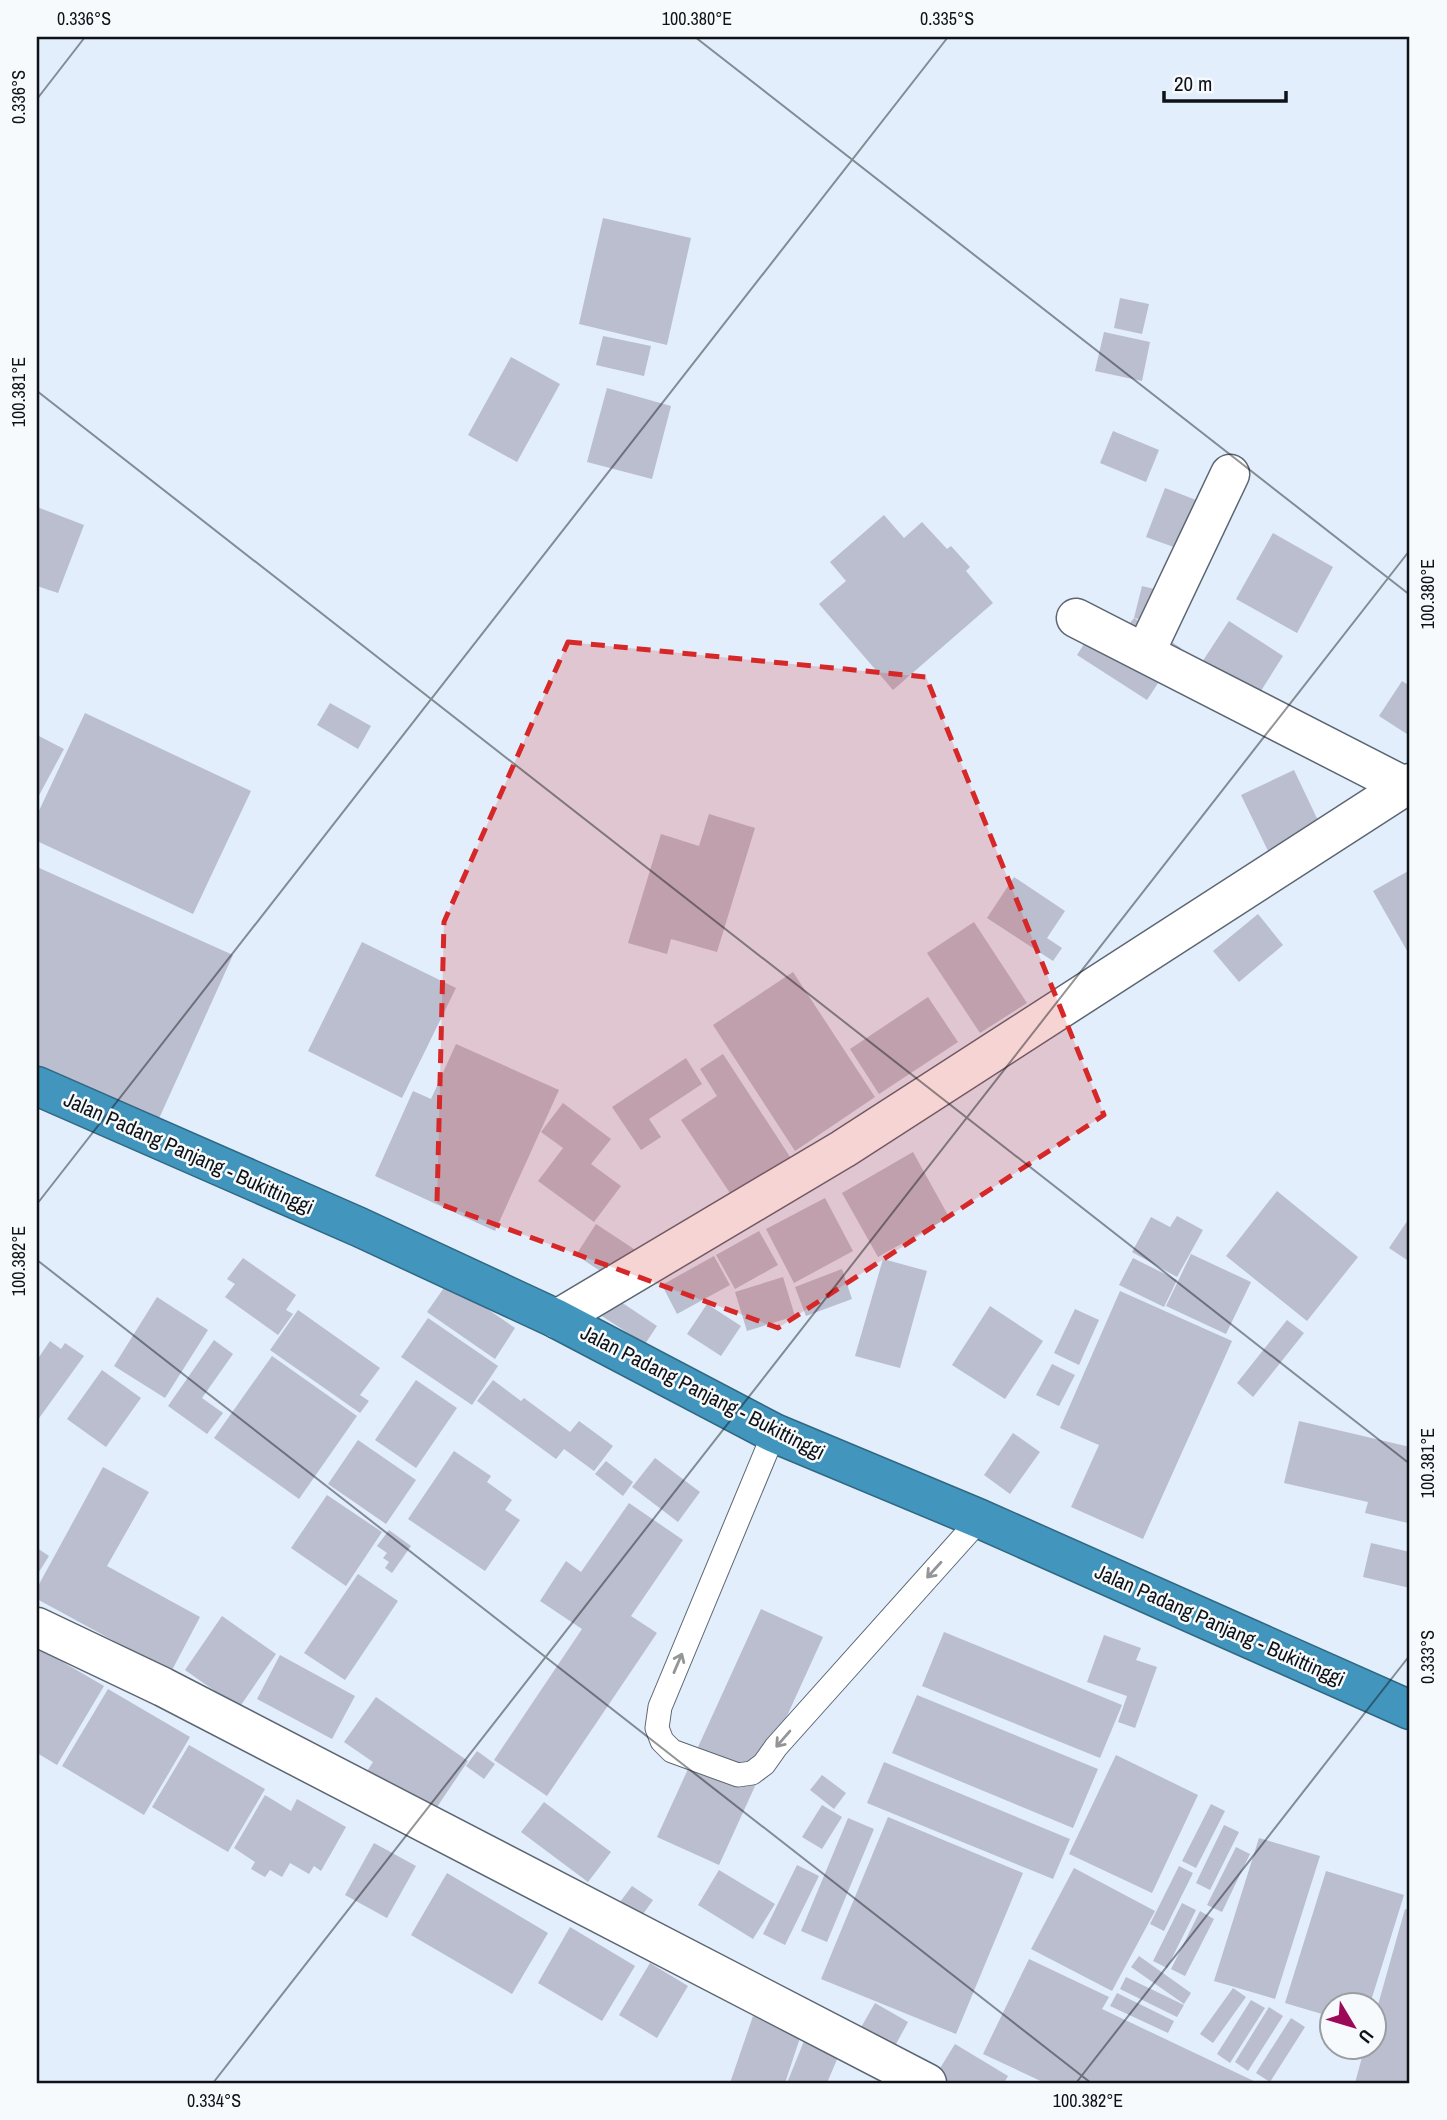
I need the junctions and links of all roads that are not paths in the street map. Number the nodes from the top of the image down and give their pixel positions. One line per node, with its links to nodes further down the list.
1 (1230, 474): 3 (street)
2 (1076, 618): 3 (street)
3 (1145, 653): 4 (street)
4 (1407, 785): 6 (street)
5 (37, 1086): 6 (highway, Jalan Padang Panjang - Bukittinggi)
6 (558, 1319): 7 (highway, Jalan Padang Panjang - Bukittinggi)
7 (774, 1433): 8 (highway, Jalan Padang Panjang - Bukittinggi); 8 (lane, one-way to 7)
8 (980, 1519): 10 (highway, Jalan Padang Panjang - Bukittinggi)
9 (37, 1627): 11 (street)
10 (1410, 1710)
11 (927, 2083)

